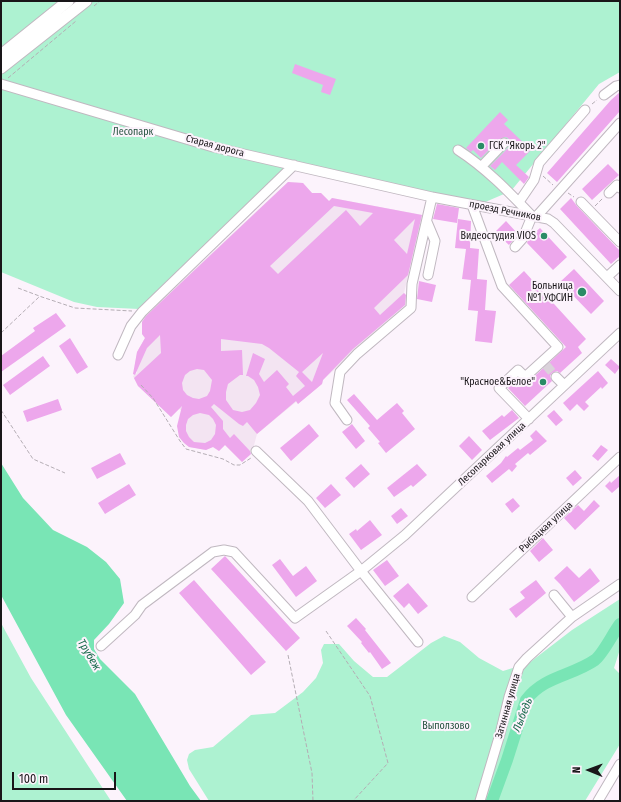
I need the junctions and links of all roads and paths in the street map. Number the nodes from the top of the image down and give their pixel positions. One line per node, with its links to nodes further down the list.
1 (68, 1): 5 (main road)
2 (100, 1): 3 (path)
3 (90, 3): 6 (main road)
4 (77, 20): 7 (path)
5 (1, 55)
6 (1, 68)
7 (4, 81): 14 (street, Старая дорога)
8 (620, 85): 9 (street)
9 (604, 95): 10 (path)
10 (586, 110): 23 (street)
11 (620, 123): 26 (street)
12 (504, 143): 15 (street)
13 (458, 150): 15 (street)
14 (294, 165): 21 (street, Старая дорога); 36 (street)
15 (482, 167): 23 (street)
16 (543, 176): 17 (path)
17 (553, 185)
18 (620, 188): 19 (street)
19 (609, 192): 25 (path)
20 (567, 193): 22 (path)
21 (432, 197): 24 (street, проезд Речников); 27 (street)
22 (578, 199): 28 (street)
23 (519, 202): 26 (street)
24 (472, 205): 26 (street, проезд Речников); 44 (street)
25 (594, 208)
26 (534, 216): 29 (street); 32 (street, проезд Речников)
27 (427, 222): 31 (street); 45 (street)
28 (620, 242)
29 (515, 247)
30 (620, 265): 32 (street)
31 (428, 275)
32 (607, 278): 34 (street, проезд Речников)
33 (18, 288): 35 (path)
34 (620, 291)
35 (39, 296): 36 (path); 37 (path)
36 (142, 312): 39 (street)
37 (1, 333)
38 (620, 333): 42 (street, Лесопарковая улица)
39 (118, 355)
40 (556, 377): 42 (street)
41 (141, 385): 46 (path)
42 (564, 385): 44 (street, Лесопарковая улица)
43 (1, 410): 48 (path)
44 (529, 419): 49 (street, Лесопарковая улица)
45 (347, 420)
46 (257, 452): 49 (street)
47 (620, 457): 52 (street, Рыбацкая улица)
48 (65, 473)
49 (361, 571): 55 (street); 56 (street, Лесопарковая улица)
50 (620, 584): 53 (street, Затинная улица)
51 (554, 595): 53 (street)
52 (472, 596)
53 (572, 617): 61 (street, Затинная улица)
54 (326, 631): 60 (path)
55 (418, 642)
56 (101, 646)
57 (288, 655): 59 (path)
58 (620, 764): 62 (street)
59 (313, 801)
60 (353, 801)
61 (480, 801)
62 (598, 801)

